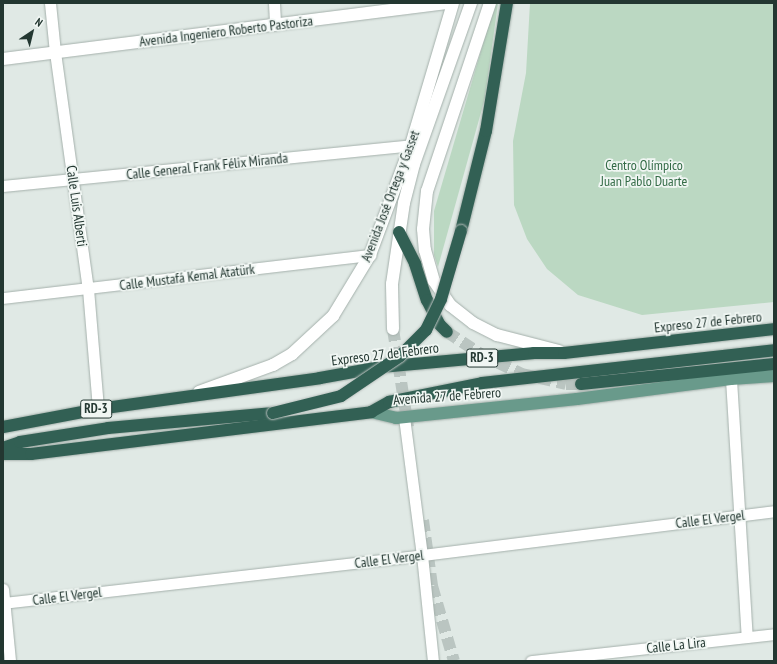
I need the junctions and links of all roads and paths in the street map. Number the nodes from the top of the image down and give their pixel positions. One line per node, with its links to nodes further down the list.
1 (50, 3): 10 (street, Calle Luis Alberti)
2 (274, 3): 9 (street)
3 (448, 3): 8 (main road, Avenida Ingeniero Roberto Pastoriza)
4 (453, 3): 12 (main road, Avenida José Ortega y Gasset)
5 (471, 3): 15 (main road)
6 (490, 3): 23 (main road)
7 (507, 3): 33 (highway, bridge)
8 (371, 8): 9 (main road, Avenida Ingeniero Roberto Pastoriza)
9 (276, 25): 10 (main road, Avenida Ingeniero Roberto Pastoriza)
10 (55, 52): 11 (main road, Avenida Ingeniero Roberto Pastoriza); 13 (street, Calle Luis Alberti)
11 (3, 59)
12 (411, 145): 13 (street, Calle General Frank Félix Miranda); 16 (main road, Avenida José Ortega y Gasset)
13 (74, 179): 14 (street, Calle General Frank Félix Miranda); 17 (street, Calle Luis Alberti)
14 (3, 186)
15 (399, 232): 19 (main road); 21 (highway)
16 (370, 255): 17 (street, Calle Mustafá Kemal Atatürk); 28 (main road, Avenida José Ortega y Gasset)
17 (88, 288): 18 (street, Calle Mustafá Kemal Atatürk); 29 (street, Calle Luis Alberti)
18 (3, 298)
19 (393, 329)
20 (774, 329): 23 (highway, Expreso 27 de Febrero / RD-3)
21 (448, 332)
22 (774, 350): 30 (highway, RD-3)
23 (564, 353): 28 (highway, Expreso 27 de Febrero / RD-3)
24 (774, 364): 27 (highway)
25 (774, 376): 26 (main road, Avenida 27 de Febrero / RD-3)
26 (731, 379): 31 (main road, Avenida 27 de Febrero / RD-3); 36 (street)
27 (581, 384)
28 (190, 395): 29 (highway, Expreso 27 de Febrero / RD-3)
29 (98, 409): 32 (highway, Expreso 27 de Febrero / RD-3)
30 (372, 412): 31 (main road, Avenida 27 de Febrero / RD-3); 34 (highway, Avenida 27 de Febrero / RD-3)
31 (404, 416): 37 (street)
32 (3, 427)
33 (3, 448)
34 (3, 454)
35 (774, 511): 36 (street, Calle El Vergel)
36 (741, 515): 37 (street, Calle El Vergel); 41 (street)
37 (422, 555): 39 (street, Calle El Vergel); 43 (street)
38 (3, 589): 39 (street)
39 (4, 603): 42 (street)
40 (774, 634): 41 (street, Calle La Lira)
41 (747, 637): 44 (street, Calle La Lira)
42 (10, 661)
43 (433, 661)
44 (531, 661)

